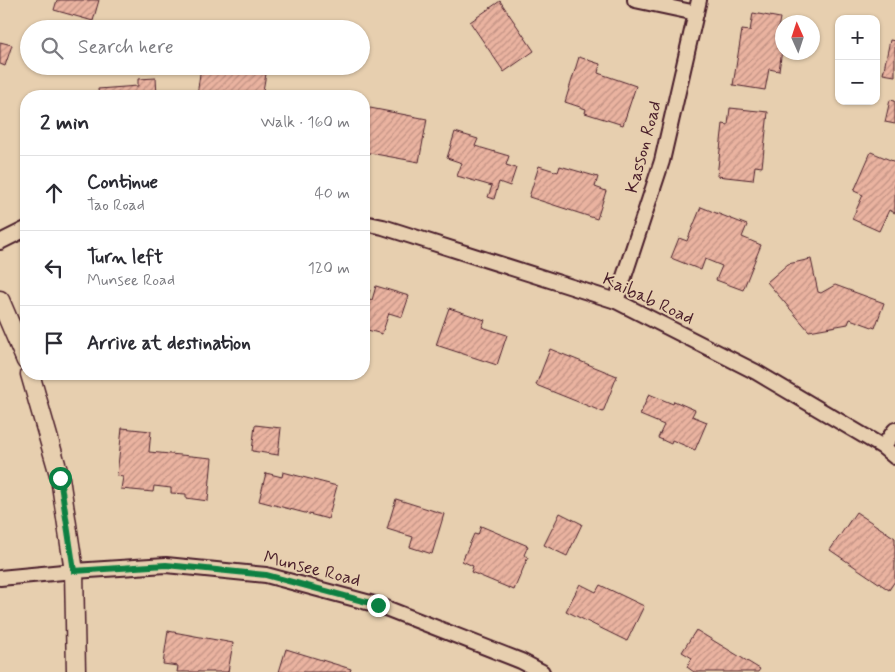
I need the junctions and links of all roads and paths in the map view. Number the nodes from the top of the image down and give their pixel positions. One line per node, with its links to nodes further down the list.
1 (635, 0): 2 (street)
2 (698, 7): 7 (street, Kasson Road)
3 (370, 224): 7 (street, Kaibab Road)
4 (20, 232): 5 (street)
5 (0, 242)
6 (0, 300): 8 (street)
7 (616, 301): 11 (street, Kaibab Road)
8 (20, 347)
9 (32, 380): 13 (street)
10 (895, 430): 11 (street)
11 (883, 447): 12 (street, Kaibab Road)
12 (895, 456)
13 (74, 571): 14 (street, Munsee Road); 15 (street); 16 (street, Munsee Road)
14 (0, 578)
15 (76, 672)
16 (542, 672)

